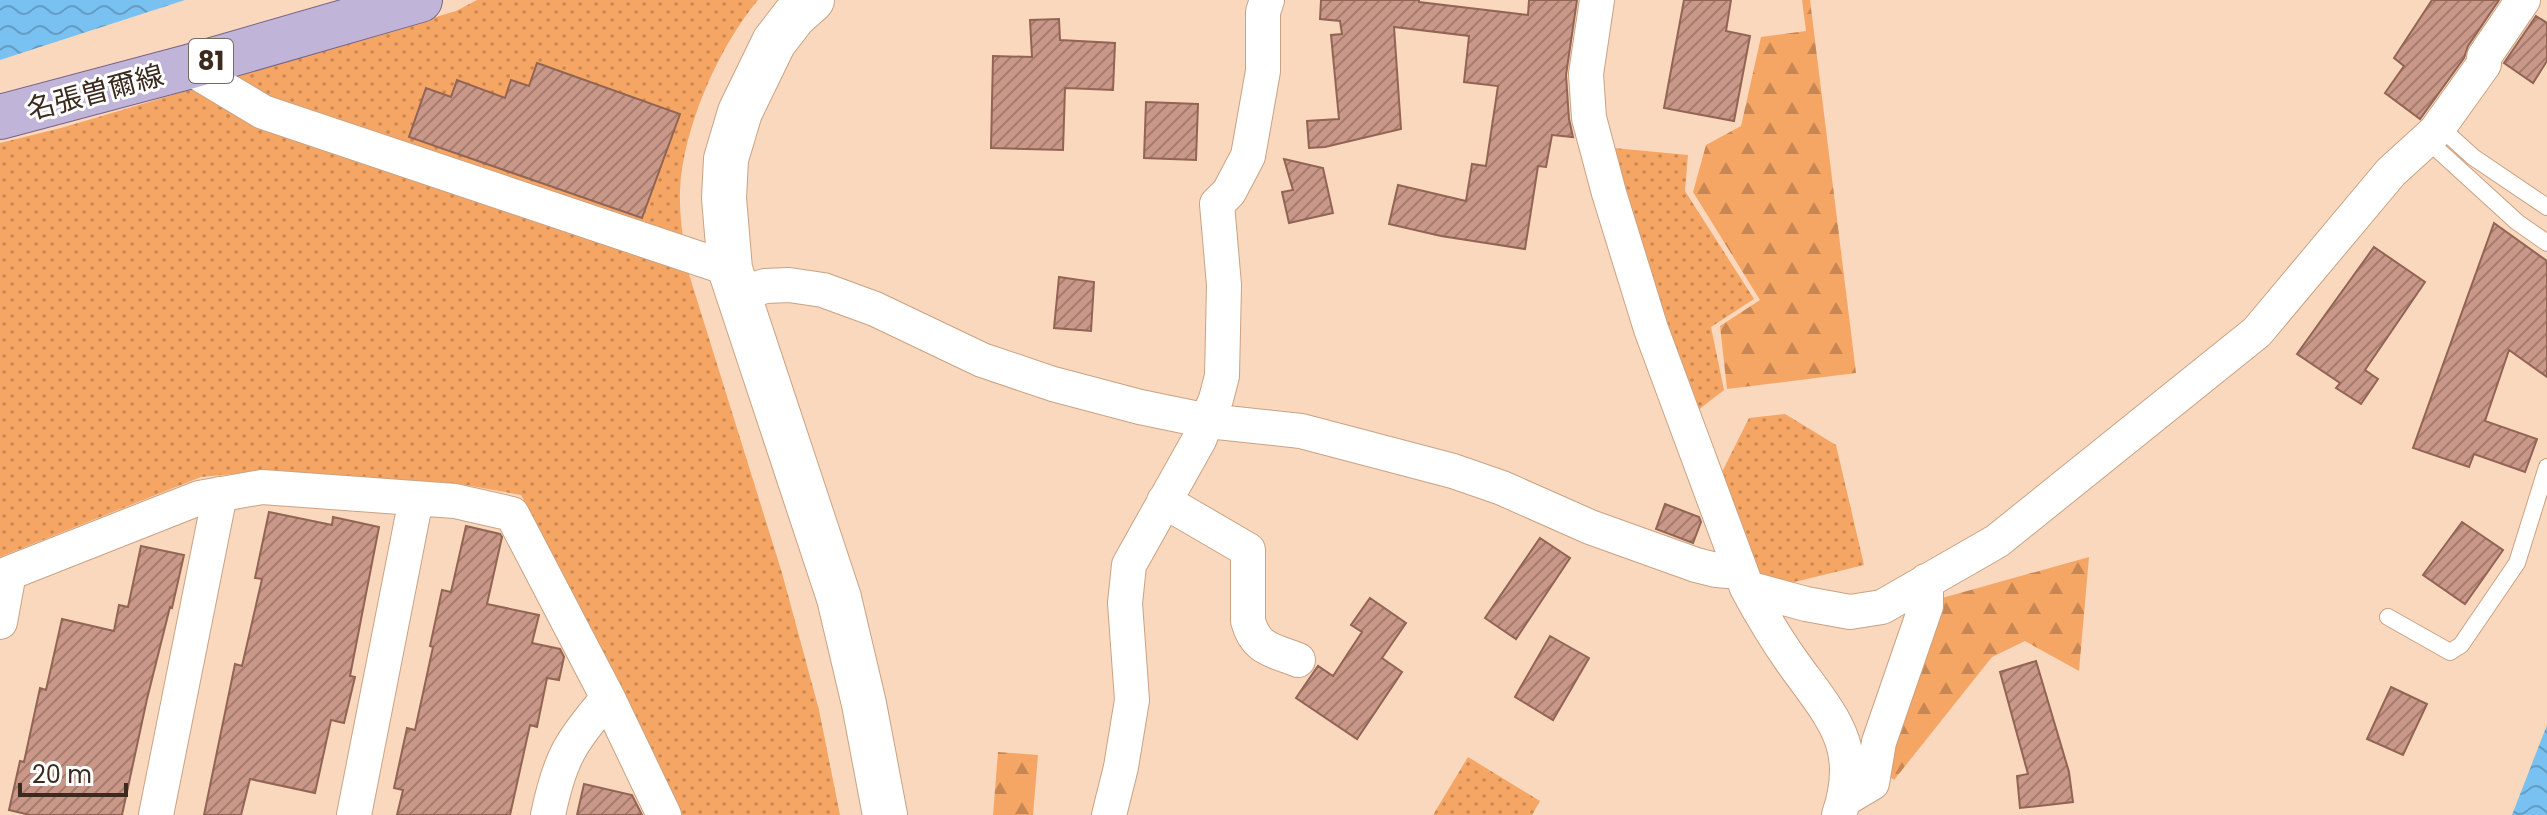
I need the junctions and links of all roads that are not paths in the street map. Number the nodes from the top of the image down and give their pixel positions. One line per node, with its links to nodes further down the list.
1 (420, 0): 6 (main road, 名張曽爾線 / 81)
2 (812, 0): 11 (street)
3 (1267, 0): 12 (street)
4 (1597, 0): 17 (street)
5 (2523, 0): 8 (street)
6 (188, 67): 7 (main road, 名張曽爾線 / 81); 11 (street)
7 (0, 117)
8 (2433, 133): 9 (lane); 10 (lane); 18 (street)
9 (2547, 207)
10 (2547, 243)
11 (734, 282): 12 (street); 28 (street)
12 (1208, 421): 16 (street); 17 (street)
13 (2547, 467): 19 (lane)
14 (220, 494): 15 (street); 20 (street); 24 (street)
15 (416, 499): 22 (street); 25 (street)
16 (1164, 501): 21 (street); 29 (street)
17 (1744, 580): 18 (street); 23 (street)
18 (1926, 581): 23 (street)
19 (2388, 617)
20 (0, 622)
21 (1298, 660)
22 (608, 698): 26 (street); 27 (street)
23 (1842, 807)
24 (156, 815)
25 (354, 815)
26 (548, 815)
27 (664, 815)
28 (885, 815)
29 (1109, 815)

